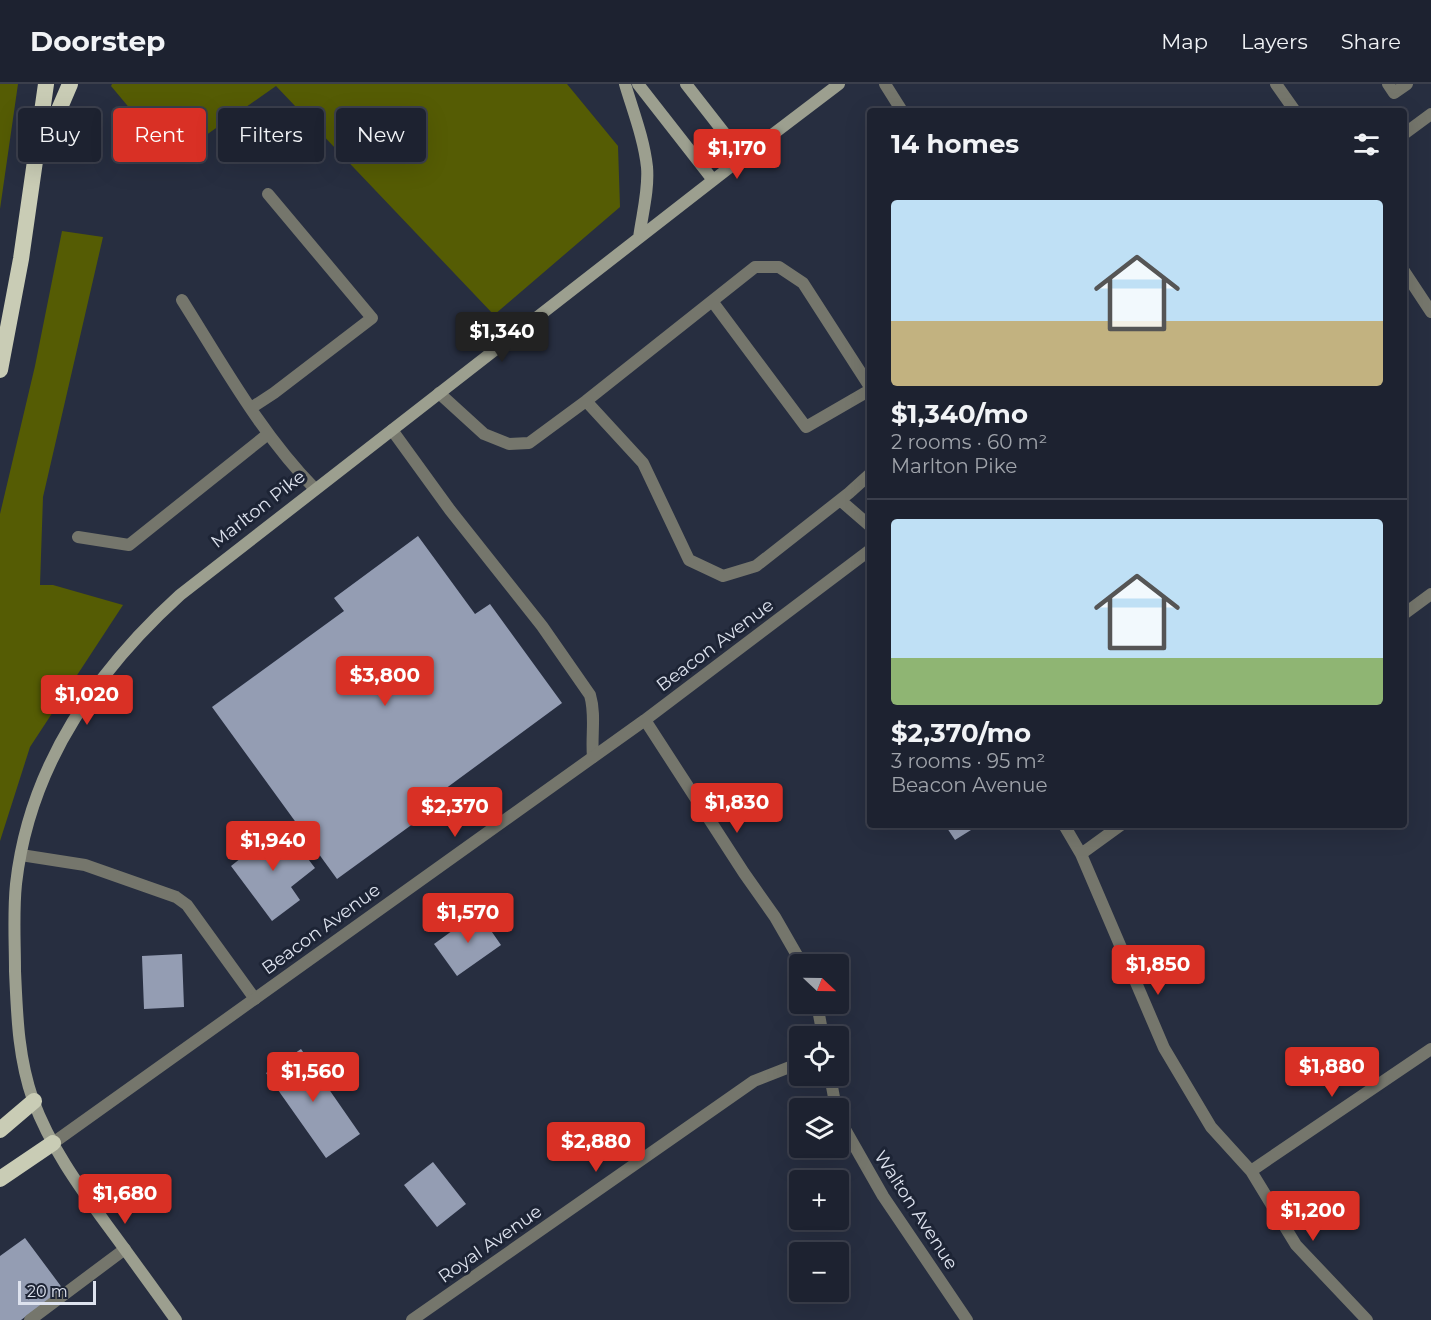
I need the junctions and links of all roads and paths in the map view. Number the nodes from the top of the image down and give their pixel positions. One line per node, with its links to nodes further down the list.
1 (46, 84): 16 (highway)
2 (70, 84): 16 (highway)
3 (625, 84): 19 (main road)
4 (638, 84): 17 (main road)
5 (686, 84): 15 (main road)
6 (839, 84): 15 (main road, Marlton Pike)
7 (885, 84): 11 (street)
8 (1276, 84): 12 (street)
9 (1388, 84): 10 (street)
10 (1407, 84)
11 (900, 108)
12 (1293, 108)
13 (1431, 114): 14 (street)
14 (1407, 132)
15 (743, 157): 17 (main road, Marlton Pike)
16 (35, 167): 24 (highway)
17 (714, 180): 19 (main road, Marlton Pike)
18 (268, 194): 29 (street)
19 (639, 238): 27 (main road, Marlton Pike)
20 (1407, 276): 23 (street)
21 (182, 300): 29 (street)
22 (712, 301): 25 (street); 26 (street); 28 (street)
23 (1431, 312)
24 (0, 370)
25 (867, 383)
26 (867, 390)
27 (439, 393): 28 (street); 30 (main road, Marlton Pike)
28 (586, 401): 34 (street)
29 (251, 408): 31 (street)
30 (392, 430): 33 (main road, Marlton Pike); 41 (street)
31 (268, 434): 33 (street); 36 (street)
32 (867, 477): 34 (street)
33 (315, 489): 45 (main road, Marlton Pike)
34 (840, 500): 35 (street)
35 (867, 523)
36 (78, 537)
37 (867, 552): 40 (street, Beacon Avenue)
38 (1431, 594): 39 (street)
39 (1407, 612)
40 (645, 720): 41 (street, Beacon Avenue); 46 (street)
41 (593, 757): 47 (street, Beacon Avenue)
42 (1066, 828): 44 (street)
43 (1117, 828): 44 (street)
44 (1081, 854): 54 (street)
45 (21, 855): 47 (street); 50 (main road, Marlton Pike)
46 (796, 954)
47 (255, 999): 53 (street, Beacon Avenue)
48 (1431, 1049): 54 (street)
49 (789, 1067): 59 (street, Royal Avenue)
50 (34, 1101): 51 (highway); 53 (main road, Marlton Pike)
51 (0, 1130)
52 (849, 1136): 60 (street, Walton Avenue)
53 (53, 1143): 55 (highway); 56 (main road, Marlton Pike)
54 (1251, 1171): 61 (street)
55 (0, 1179)
56 (125, 1250): 57 (main road, Marlton Pike); 58 (street)
57 (170, 1318)
58 (30, 1320)
59 (412, 1320)
60 (967, 1320)
61 (1367, 1320)

